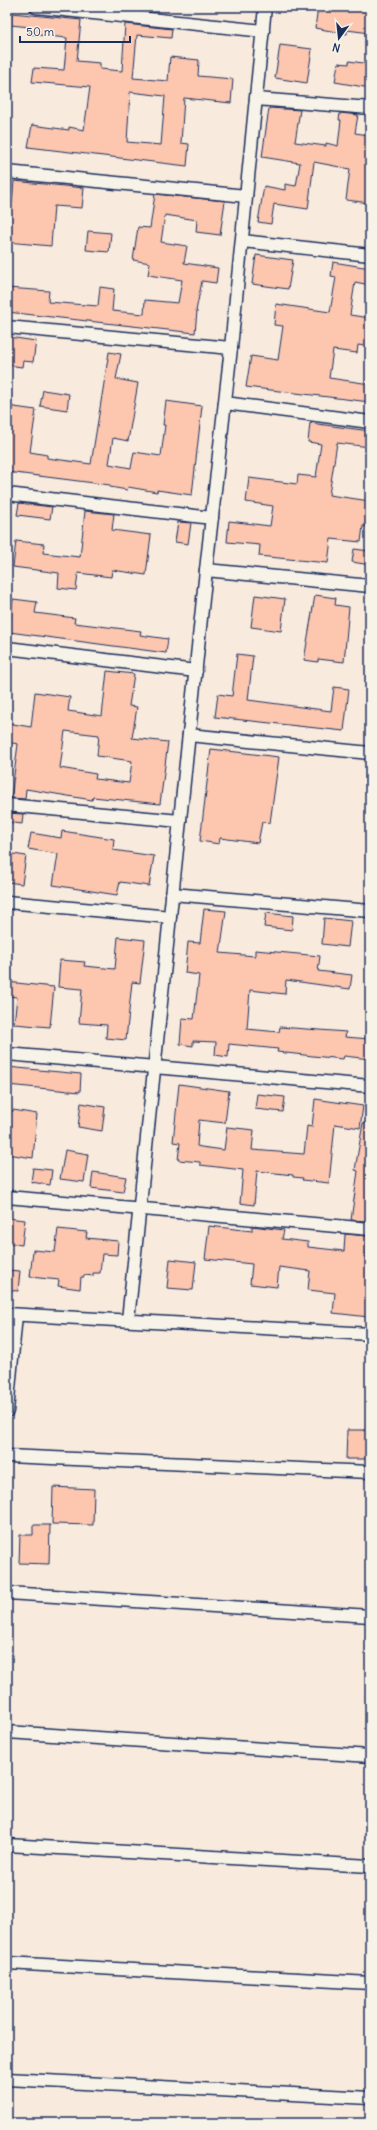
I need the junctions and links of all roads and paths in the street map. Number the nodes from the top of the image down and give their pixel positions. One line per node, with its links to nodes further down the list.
1 (36, 7): 3 (street)
2 (265, 7): 3 (street)
3 (263, 31): 4 (street)
4 (256, 99): 5 (street); 7 (street)
5 (370, 108)
6 (7, 172): 7 (street)
7 (246, 196): 8 (street)
8 (242, 241): 9 (street); 11 (street)
9 (370, 255)
10 (7, 327): 11 (street)
11 (231, 348): 12 (street)
12 (225, 403): 13 (street); 15 (street)
13 (370, 422)
14 (7, 494): 15 (street)
15 (212, 518): 16 (street)
16 (206, 570): 17 (street); 19 (street)
17 (370, 586)
18 (7, 648): 19 (street)
19 (196, 670): 20 (street)
20 (189, 735): 21 (street); 23 (street)
21 (370, 753)
22 (7, 805): 23 (street)
23 (180, 821): 24 (street)
24 (172, 894): 26 (street); 27 (street)
25 (7, 902): 27 (street)
26 (370, 911)
27 (170, 917): 29 (street)
28 (7, 1054): 29 (street)
29 (154, 1066): 30 (street); 32 (street)
30 (370, 1086)
31 (7, 1197): 32 (street)
32 (140, 1210): 33 (street); 35 (street)
33 (370, 1229)
34 (11, 1314): 35 (street); 37 (street)
35 (128, 1320): 36 (street)
36 (370, 1334)
37 (7, 1411)
38 (7, 1456): 39 (street)
39 (370, 1472)
40 (7, 1593): 41 (street)
41 (370, 1616)
42 (7, 1732): 43 (street)
43 (370, 1756)
44 (7, 1845): 45 (street)
45 (370, 1866)
46 (7, 1962): 47 (street)
47 (370, 1983)
48 (7, 2079): 49 (street)
49 (370, 2098)

